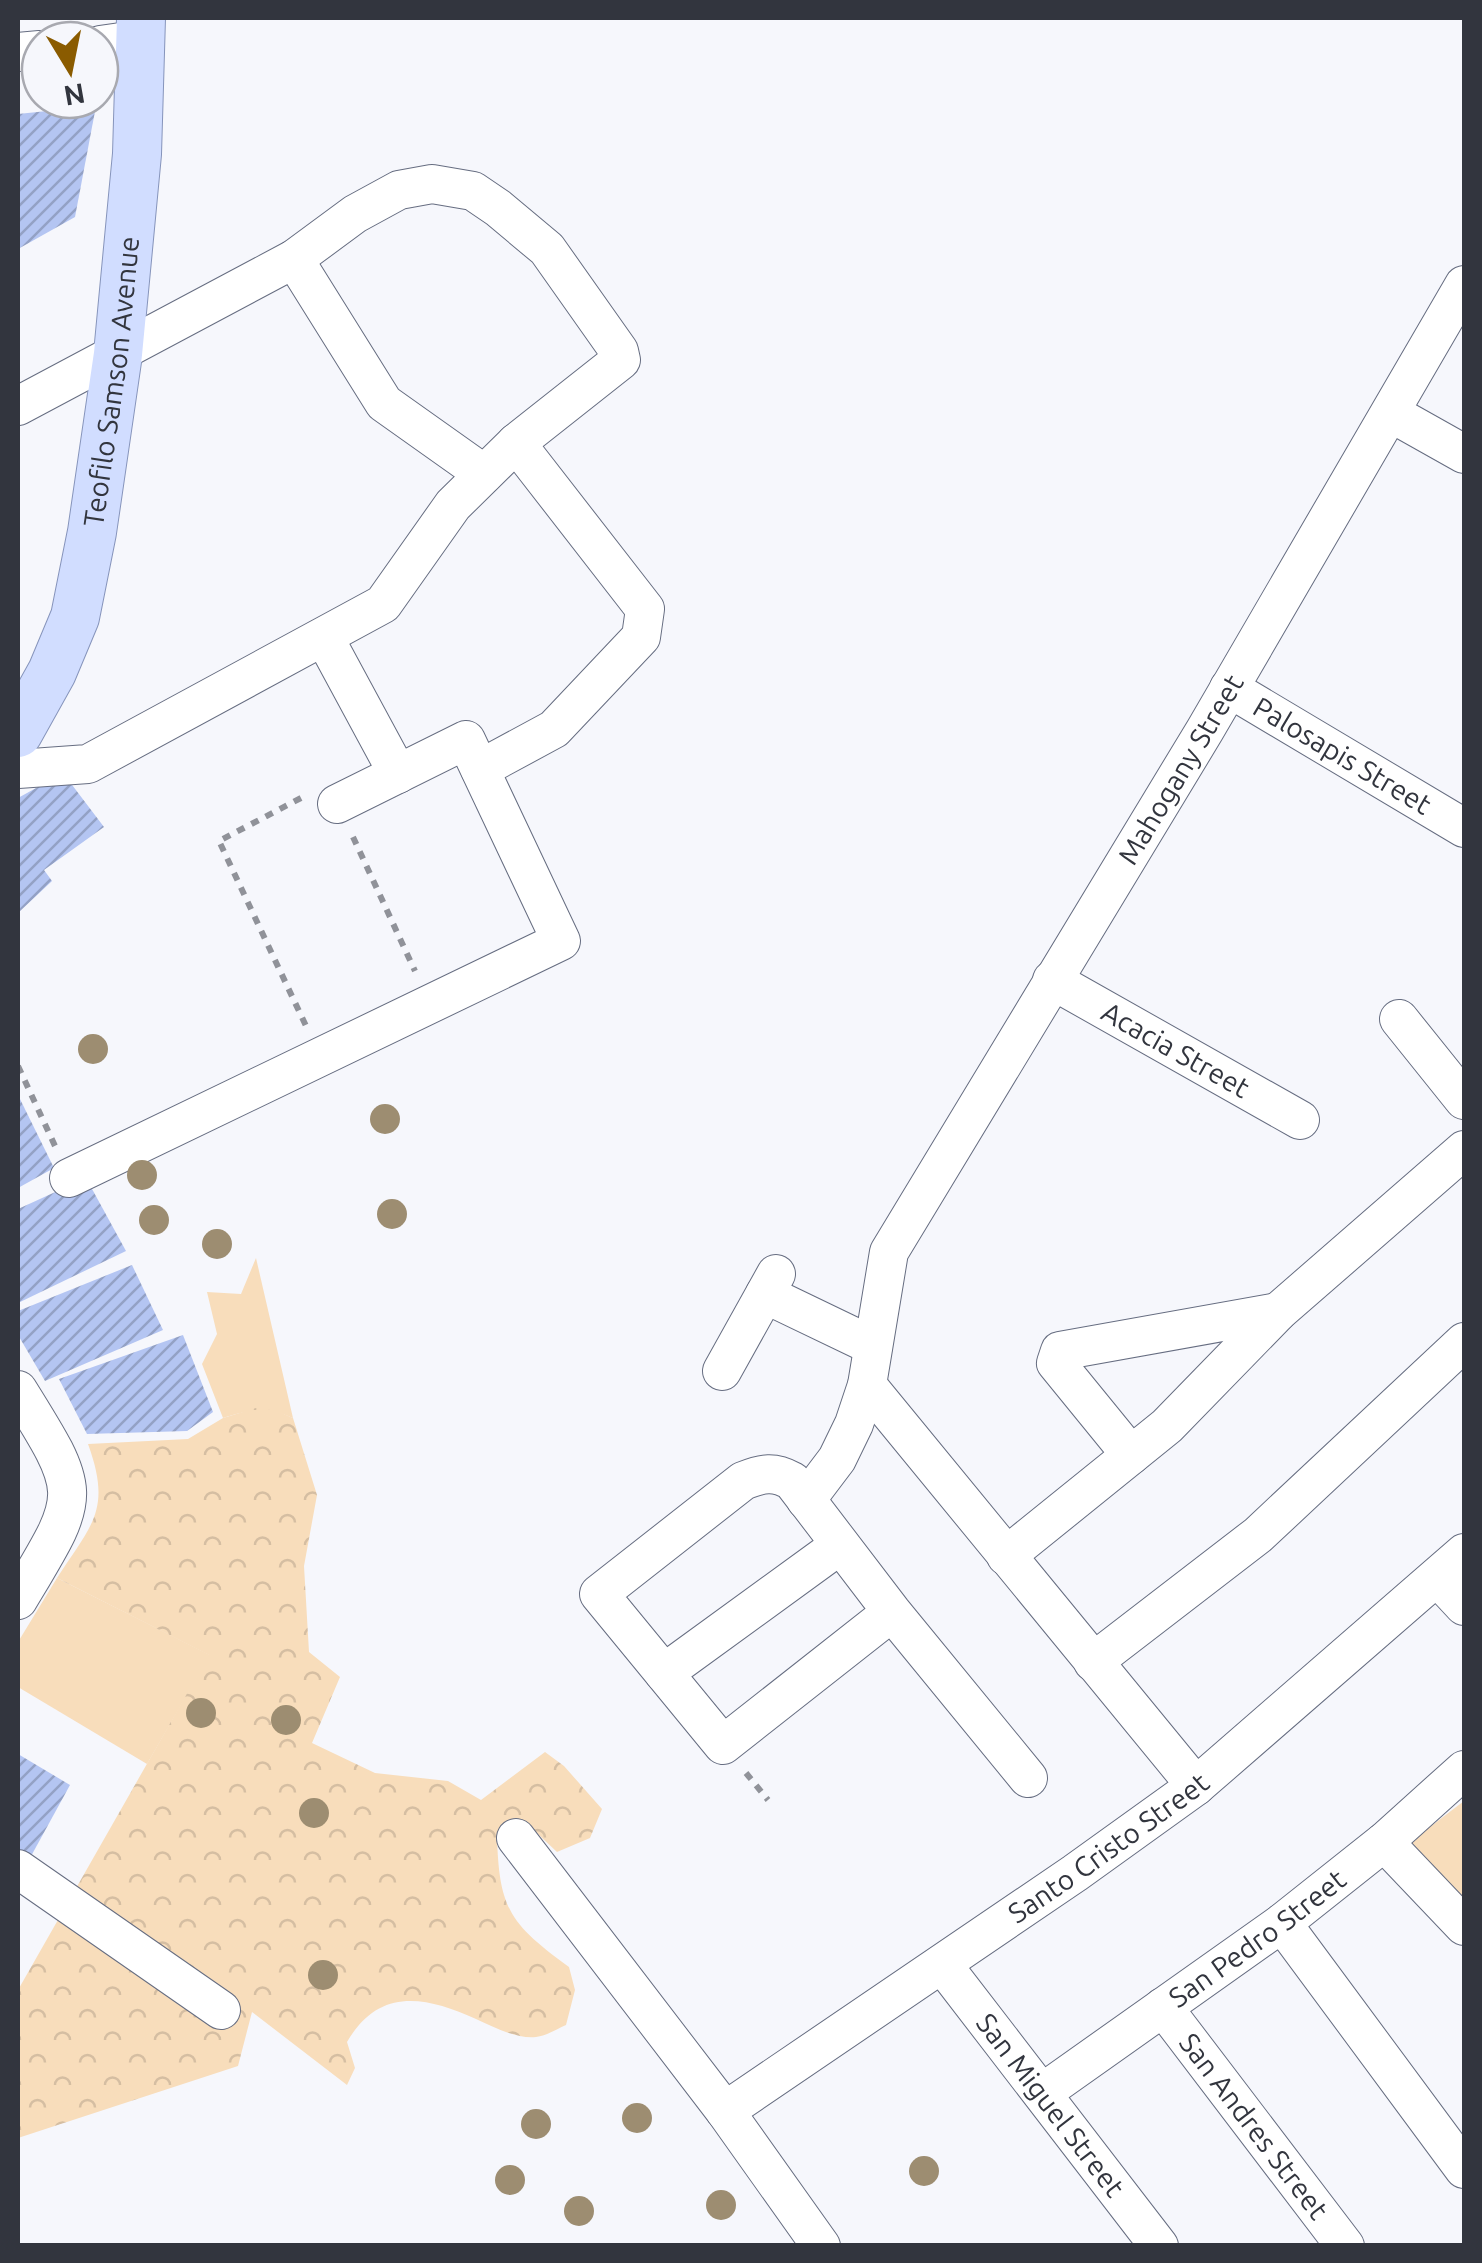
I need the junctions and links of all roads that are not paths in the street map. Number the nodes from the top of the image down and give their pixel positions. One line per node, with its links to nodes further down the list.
1 (128, 34): 4 (main road, Teofilo Samson Avenue)
2 (294, 259): 4 (street); 7 (street); 9 (street)
3 (1464, 284): 6 (street, Mahogany Street)
4 (118, 354): 5 (street); 12 (main road, Teofilo Samson Avenue)
5 (18, 406)
6 (1391, 413): 8 (street); 11 (street, Mahogany Street)
7 (516, 443): 9 (street); 13 (street)
8 (1464, 454)
9 (484, 474): 10 (street)
10 (324, 637): 14 (street); 15 (street)
11 (1229, 688): 17 (street, Palosapis Street); 18 (street, Mahogany Street)
12 (18, 733)
13 (480, 768): 15 (street); 23 (street)
14 (18, 770)
15 (398, 774): 16 (street)
16 (337, 804)
17 (1462, 826)
18 (1052, 980): 21 (street, Acacia Street); 26 (street, Mahogany Street)
19 (1399, 1019): 20 (street)
20 (1464, 1100)
21 (1300, 1120)
22 (1464, 1150): 24 (street)
23 (69, 1178)
24 (1278, 1312): 30 (street); 30 (street)
25 (1464, 1342): 38 (street)
26 (873, 1346): 27 (street); 28 (street)
27 (722, 1371)
28 (867, 1385): 31 (street); 33 (street)
29 (18, 1390): 35 (street)
30 (1131, 1455): 33 (street)
31 (806, 1500): 32 (street); 39 (street)
32 (840, 1545): 37 (street); 39 (street)
33 (1006, 1556): 38 (street)
34 (1451, 1566): 36 (street); 42 (street, Santo Cristo Street)
35 (18, 1600)
36 (1464, 1606)
37 (892, 1612): 39 (street); 41 (street)
38 (1094, 1662): 42 (street)
39 (664, 1673)
40 (1464, 1770): 44 (street, San Pedro Street)
41 (1028, 1778)
42 (1196, 1786): 48 (street, Santo Cristo Street)
43 (516, 1838): 52 (street)
44 (1384, 1842): 46 (street, San Pedro Street); 47 (street)
45 (18, 1870): 50 (street)
46 (1282, 1923): 49 (street, San Pedro Street); 53 (street)
47 (1464, 1926)
48 (942, 1964): 51 (street, San Miguel Street); 52 (street, Santo Cristo Street)
49 (1163, 2006): 51 (street, San Pedro Street); 56 (street, San Andres Street)
50 (221, 2010)
51 (1042, 2093): 55 (street, San Miguel Street)
52 (725, 2111): 54 (street)
53 (1464, 2168)
54 (822, 2246)
55 (1159, 2246)
56 (1345, 2246)

